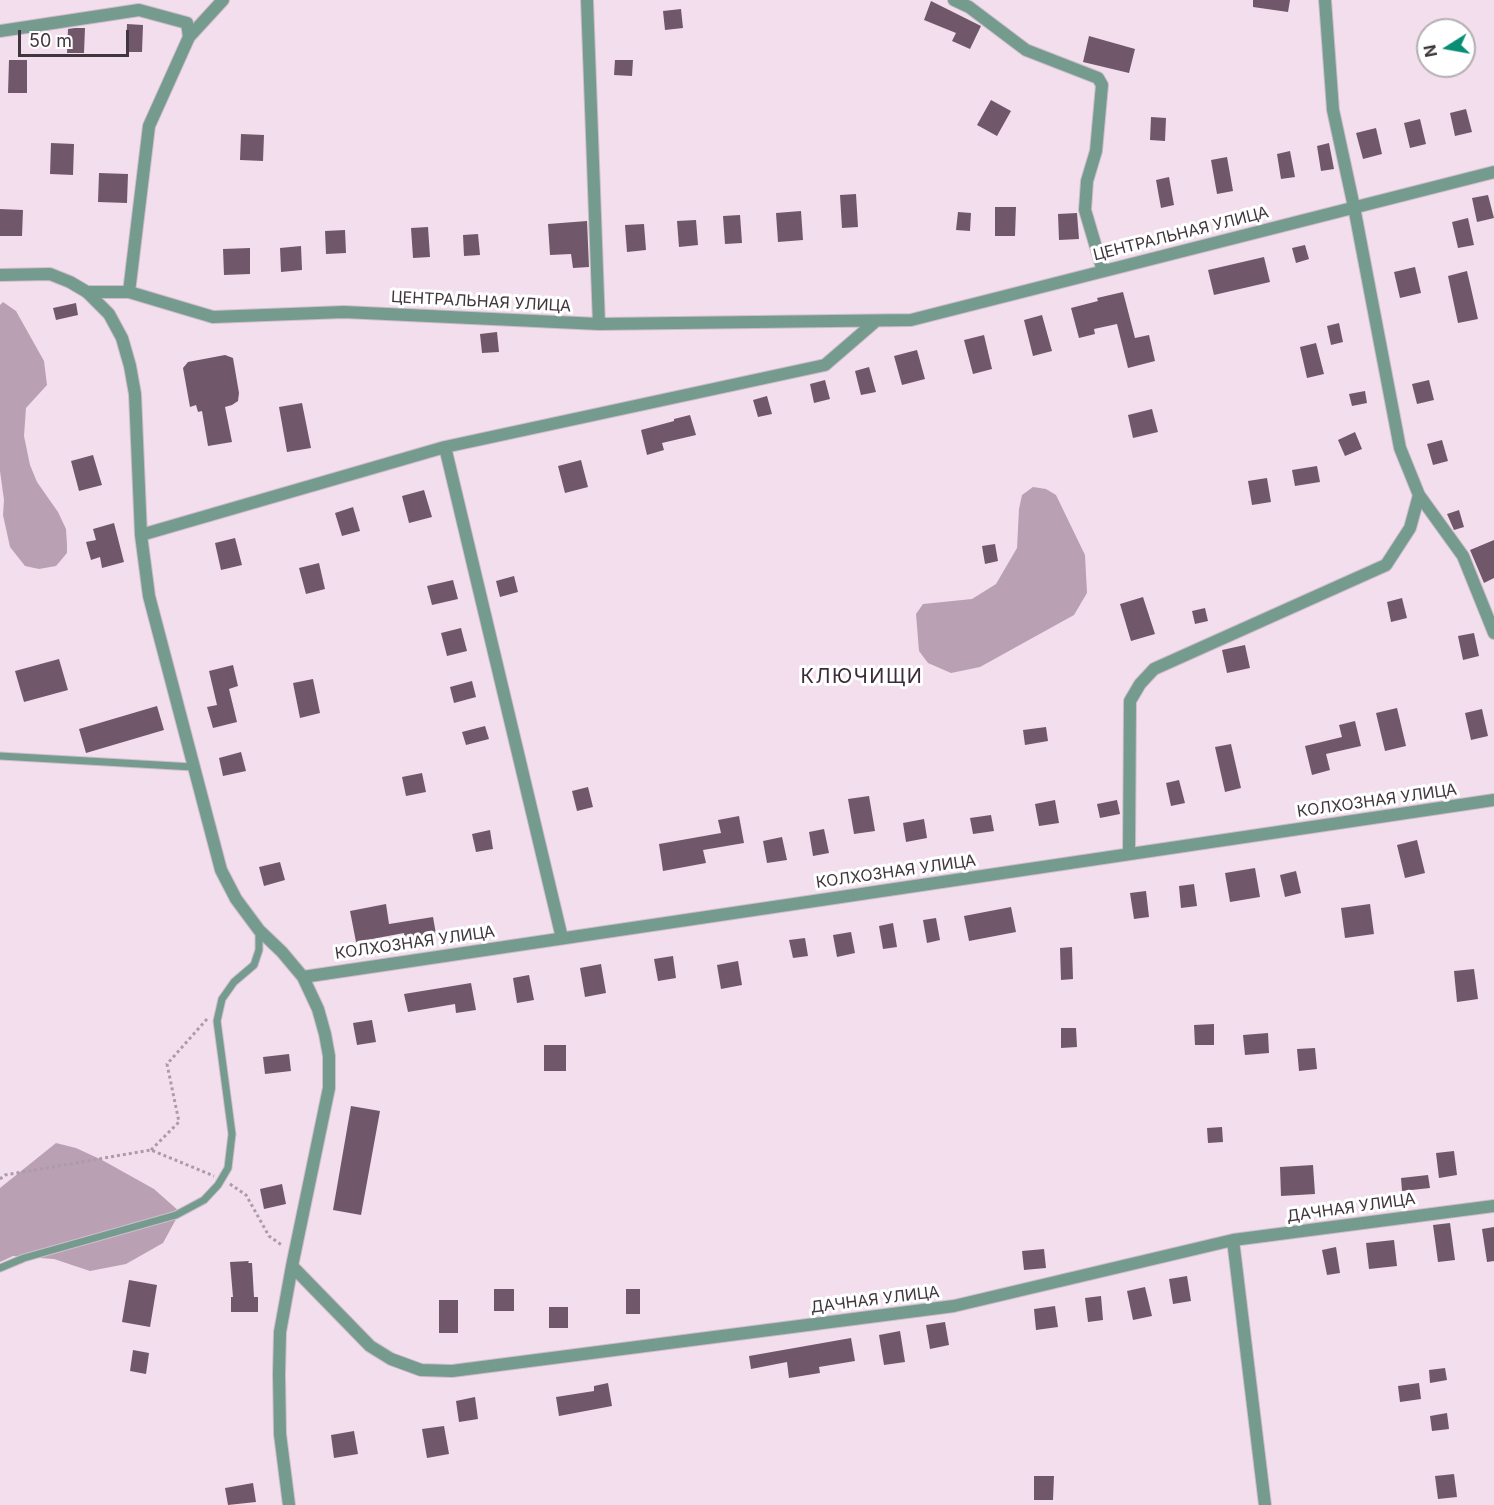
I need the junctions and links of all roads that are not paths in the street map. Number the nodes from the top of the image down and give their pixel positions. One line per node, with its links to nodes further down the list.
1 (223, 0): 6 (street)
2 (587, 0): 14 (street)
3 (954, 0): 9 (street)
4 (1325, 0): 8 (street)
5 (0, 31): 6 (street)
6 (189, 37): 12 (street)
7 (1494, 172): 8 (street, ЦЕНТРАЛЬНАЯ УЛИЦА)
8 (1354, 207): 9 (street, ЦЕНТРАЛЬНАЯ УЛИЦА); 16 (street)
9 (1103, 271): 13 (street, ЦЕНТРАЛЬНАЯ УЛИЦА)
10 (0, 275): 11 (street)
11 (87, 292): 12 (street, ЦЕНТРАЛЬНАЯ УЛИЦА); 17 (street)
12 (129, 292): 14 (street, ЦЕНТРАЛЬНАЯ УЛИЦА)
13 (876, 321): 14 (street, ЦЕНТРАЛЬНАЯ УЛИЦА); 15 (street)
14 (599, 324)
15 (445, 447): 17 (street); 24 (street)
16 (1419, 495): 18 (street); 22 (street)
17 (141, 535): 20 (street)
18 (1494, 633)
19 (0, 756): 20 (lane)
20 (194, 767): 23 (street)
21 (1494, 800): 22 (street, КОЛХОЗНАЯ УЛИЦА)
22 (1129, 854): 24 (street, КОЛХОЗНАЯ УЛИЦА)
23 (259, 930): 25 (street); 29 (lane)
24 (562, 938): 25 (street, КОЛХОЗНАЯ УЛИЦА)
25 (303, 977): 28 (street)
26 (1494, 1206): 27 (street, ДАЧНАЯ УЛИЦА)
27 (1233, 1240): 28 (street, ДАЧНАЯ УЛИЦА); 31 (street)
28 (293, 1260): 30 (street)
29 (0, 1268)
30 (289, 1505)
31 (1265, 1505)

